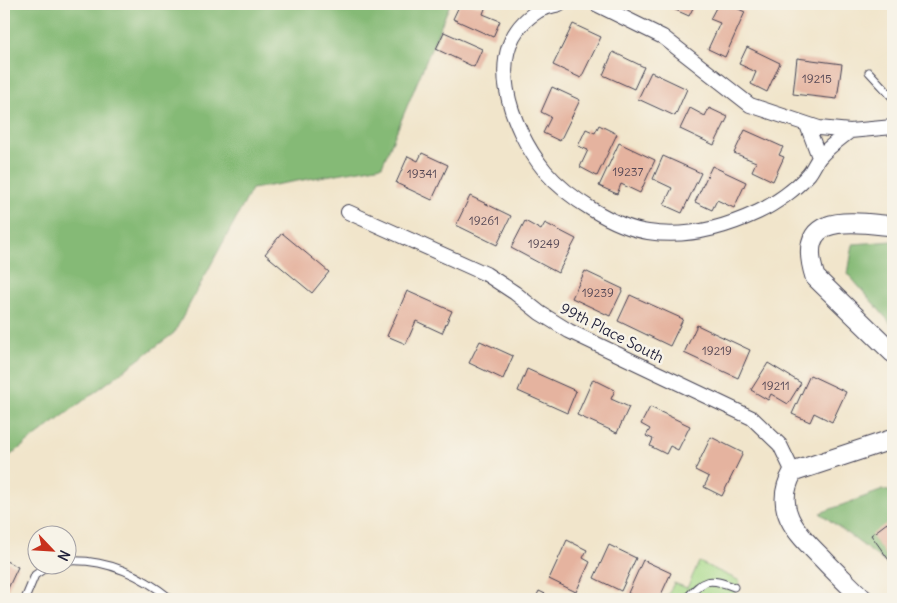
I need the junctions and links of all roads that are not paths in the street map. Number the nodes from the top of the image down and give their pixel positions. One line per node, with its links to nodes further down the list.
1 (559, 4): 8 (street)
2 (596, 4): 5 (street)
3 (869, 72): 4 (lane)
4 (893, 98)
5 (807, 125): 7 (street); 8 (street)
6 (893, 127): 7 (street)
7 (850, 131): 8 (street)
8 (819, 157)
9 (348, 212): 13 (street, 99th Place South)
10 (893, 226): 11 (street)
11 (893, 354)
12 (893, 439): 13 (street)
13 (793, 472): 20 (street)
14 (78, 560): 18 (lane)
15 (35, 576): 17 (lane)
16 (734, 587): 19 (lane)
17 (25, 599)
18 (171, 599)
19 (686, 599)
20 (863, 599)

